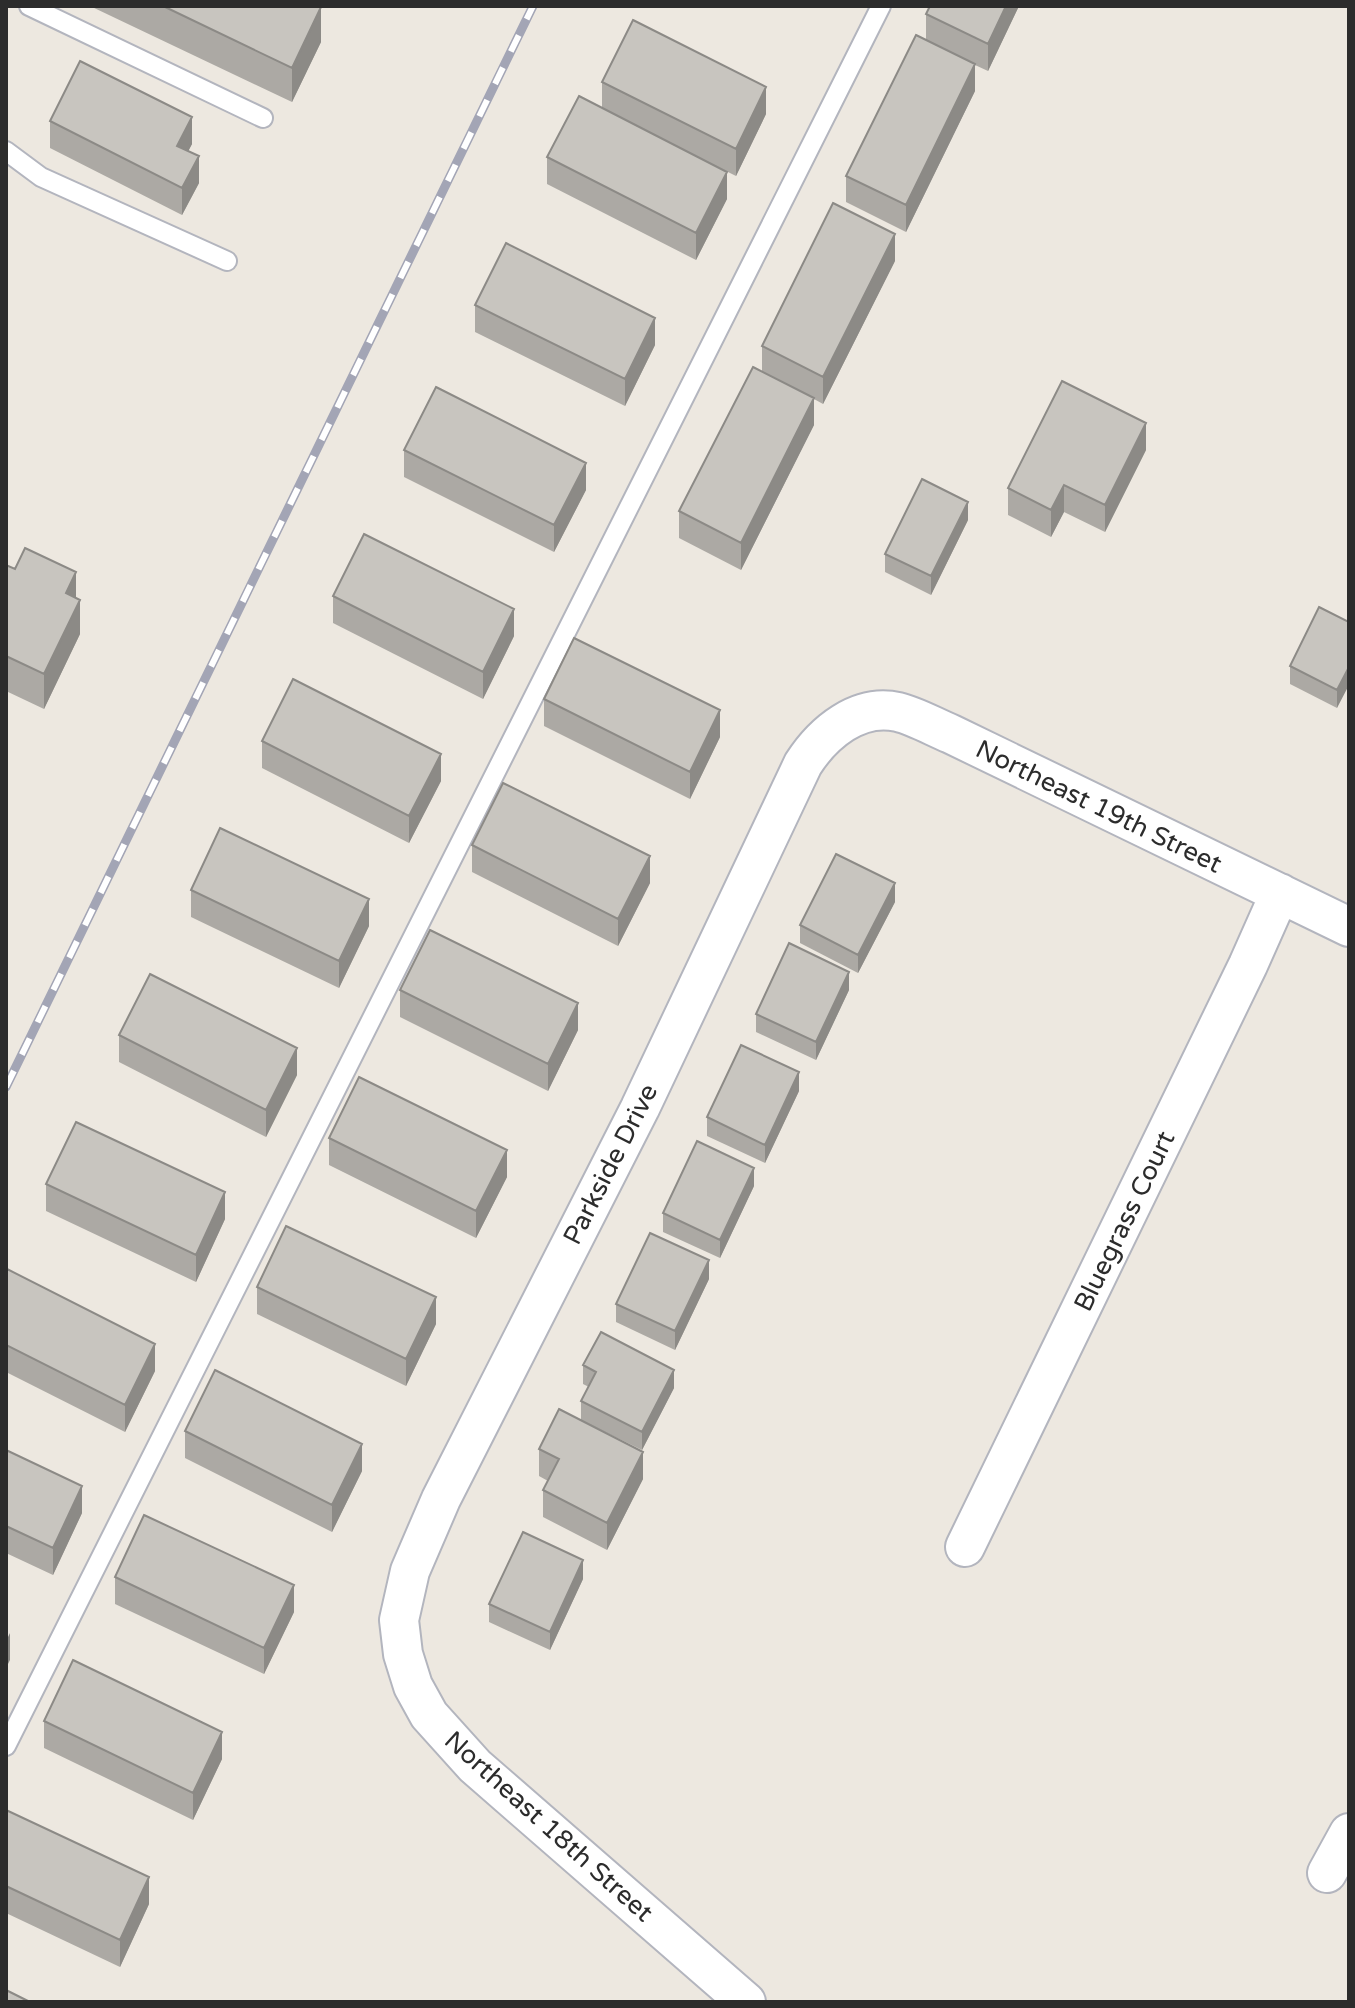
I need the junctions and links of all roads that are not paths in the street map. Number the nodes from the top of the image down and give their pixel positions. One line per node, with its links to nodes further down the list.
1 (29, 6): 3 (lane)
2 (881, 6): 11 (lane)
3 (263, 118)
4 (6, 151): 5 (lane)
5 (227, 261)
6 (844, 721): 7 (street, Northeast 19th Street); 10 (street, Parkside Drive)
7 (1280, 893): 8 (street, Northeast 19th Street); 9 (street, Bluegrass Court)
8 (1349, 927)
9 (965, 1547)
10 (399, 1620): 14 (street, Northeast 18th Street)
11 (6, 1746)
12 (1349, 1833): 13 (street)
13 (1327, 1873)
14 (746, 2002)

